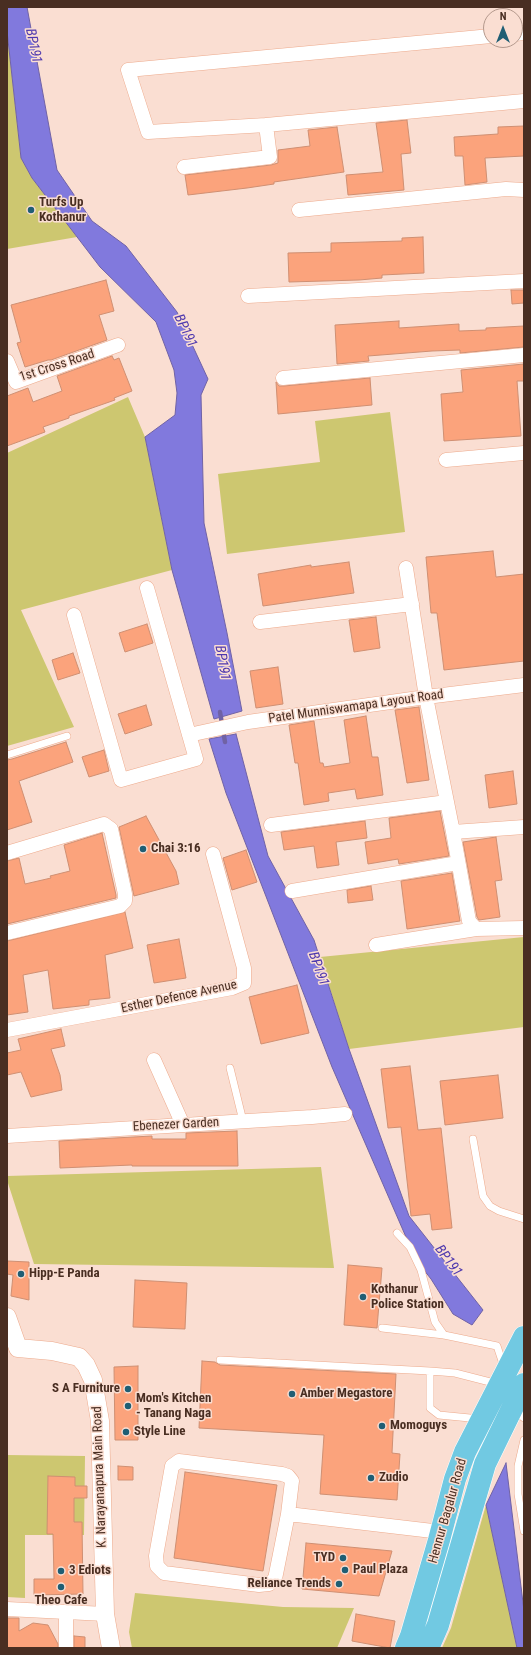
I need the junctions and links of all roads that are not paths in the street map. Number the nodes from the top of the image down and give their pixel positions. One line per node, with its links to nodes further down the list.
1 (483, 37): 3 (street)
2 (524, 101): 3 (street)
3 (266, 125): 4 (street)
4 (184, 167)
5 (524, 190): 6 (street)
6 (299, 210)
7 (524, 281): 8 (street)
8 (248, 296)
9 (118, 345): 11 (street, 1st Cross Road)
10 (524, 355): 12 (street)
11 (7, 361)
12 (283, 378)
13 (524, 453): 14 (street)
14 (446, 460)
15 (406, 568): 17 (street)
16 (147, 588): 22 (street)
17 (412, 604): 19 (street); 21 (street)
18 (74, 614): 22 (street)
19 (260, 622)
20 (524, 685): 21 (street, Patel Munniswamapa Layout Road)
21 (426, 697): 22 (street, Patel Munniswamapa Layout Road); 25 (street)
22 (189, 735)
23 (67, 736): 24 (lane)
24 (7, 755)
25 (447, 802): 26 (street); 28 (street)
26 (271, 825)
27 (524, 827): 28 (street)
28 (453, 832): 31 (street)
29 (7, 853): 35 (street)
30 (213, 854): 37 (street, Esther Defence Avenue)
31 (458, 862): 32 (street); 34 (street)
32 (292, 891)
33 (524, 928): 34 (street)
34 (476, 929): 36 (street)
35 (7, 933)
36 (376, 945)
37 (7, 1030)
38 (154, 1060): 42 (street)
39 (230, 1068): 41 (lane)
40 (345, 1114): 41 (street, Ebenezer Garden)
41 (243, 1121): 42 (street, Ebenezer Garden)
42 (183, 1125): 43 (street, Ebenezer Garden)
43 (7, 1136)
44 (473, 1139): 45 (lane)
45 (524, 1219)
46 (398, 1233): 49 (lane)
47 (7, 1317): 51 (street, K. Narayanapura Main Road)
48 (382, 1328): 49 (lane)
49 (444, 1335): 55 (lane)
50 (524, 1338): 55 (main road, Hennur Bagalur Road)
51 (13, 1348): 63 (street, K. Narayanapura Main Road)
52 (220, 1360): 53 (lane)
53 (430, 1371): 55 (lane); 55 (lane)
54 (524, 1384): 56 (main road, Hennur Bagalur Road)
55 (493, 1397): 60 (main road, Hennur Bagalur Road)
56 (518, 1413): 67 (main road, Hennur Bagalur Road)
57 (524, 1440): 59 (lane)
58 (288, 1514): 58 (street); 60 (street)
59 (524, 1531)
60 (441, 1532): 66 (main road, Hennur Bagalur Road)
61 (7, 1609): 62 (street)
62 (66, 1613): 63 (street); 64 (street)
63 (105, 1614): 65 (street, K. Narayanapura Main Road)
64 (66, 1648)
65 (111, 1648)
66 (406, 1648)
67 (428, 1648)

